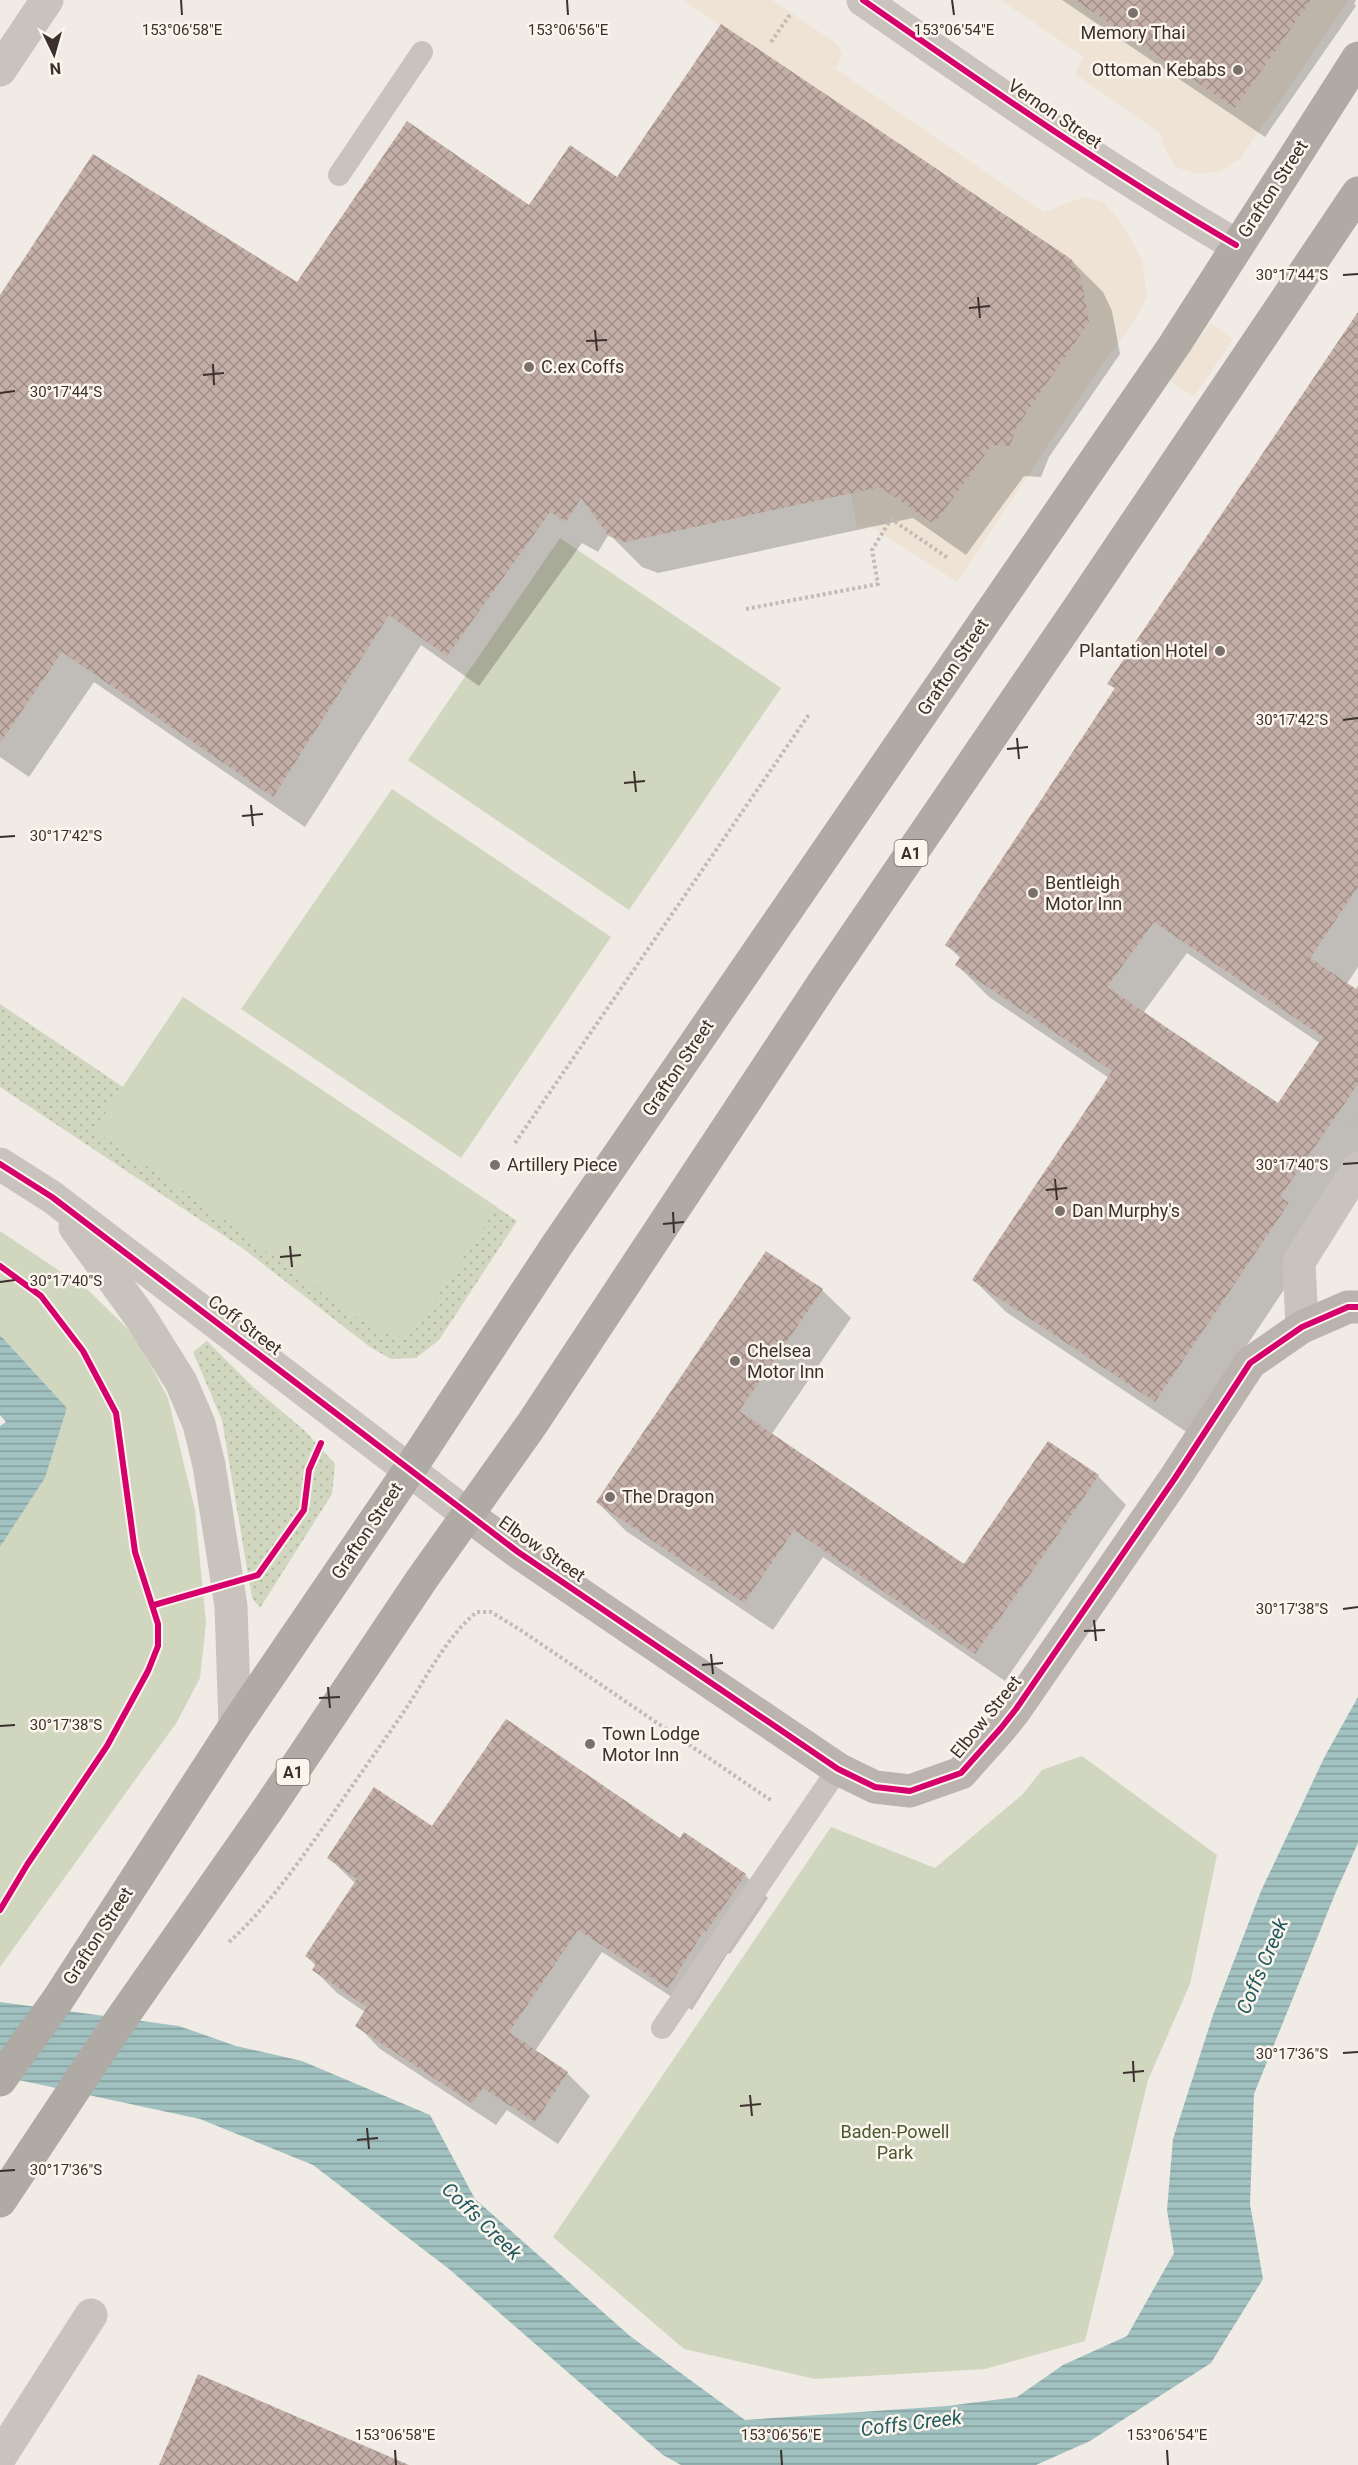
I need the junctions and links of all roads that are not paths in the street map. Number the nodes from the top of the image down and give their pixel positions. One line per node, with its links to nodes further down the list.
1 (47, 0): 5 (street)
2 (863, 0): 8 (street, Vernon Street)
3 (422, 52): 6 (lane)
4 (1358, 58): 8 (highway, Grafton Street)
5 (0, 70)
6 (339, 176)
7 (1358, 193): 15 (highway, A1)
8 (1236, 245): 14 (highway, Grafton Street)
9 (0, 1164): 11 (street, Coff Street)
10 (1358, 1168): 13 (street)
11 (52, 1197): 14 (street, Coff Street); 16 (street, Coff Street)
12 (1358, 1307): 13 (street, Elbow Street)
13 (1302, 1327): 17 (street, Elbow Street)
14 (410, 1469): 15 (street, Coff Street); 16 (highway, Grafton Street)
15 (468, 1515): 17 (street, Elbow Street); 20 (highway, A1)
16 (235, 1726): 19 (highway, Grafton Street)
17 (838, 1769): 18 (lane)
18 (662, 2028)
19 (0, 2080)
20 (0, 2201)
21 (91, 2315): 22 (street)
22 (0, 2457)

